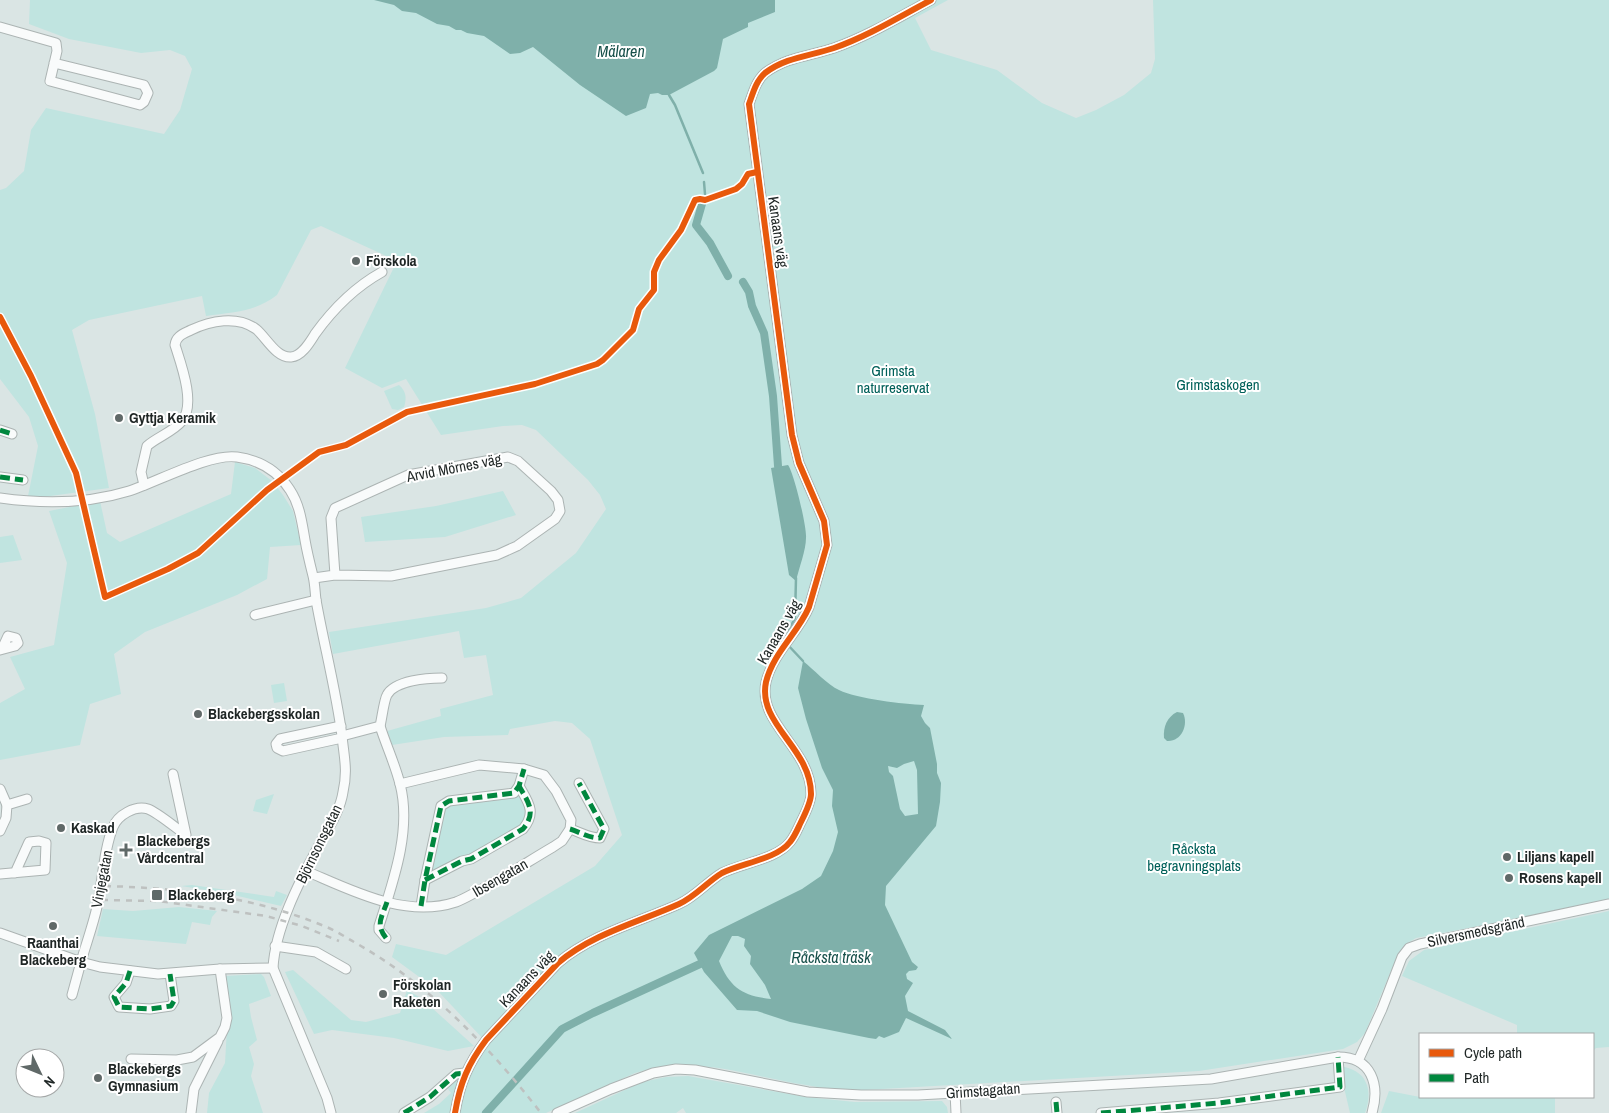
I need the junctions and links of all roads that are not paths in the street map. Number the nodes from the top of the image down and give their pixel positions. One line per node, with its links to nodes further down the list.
1 (931, 0): 50 (street, Kanaans väg)
2 (0, 27): 3 (street)
3 (54, 64): 3 (street)
4 (382, 272): 9 (street)
5 (0, 430): 6 (street)
6 (12, 434)
7 (0, 477): 8 (street)
8 (23, 480)
9 (144, 485): 10 (street, Björnsonsgatan); 12 (street, Björnsonsgatan)
10 (0, 498)
11 (335, 575): 11 (street, Arvid Mörnes väg); 12 (street, Arvid Mörnes väg)
12 (314, 578): 13 (street, Björnsonsgatan)
13 (316, 600): 14 (street); 16 (street, Björnsonsgatan)
14 (255, 615)
15 (442, 678): 17 (street)
16 (341, 726): 18 (street, Björnsonsgatan); 18 (street)
17 (380, 726): 18 (street); 22 (street)
18 (342, 737): 29 (street, Björnsonsgatan)
19 (524, 769): 22 (street); 23 (street); 27 (street)
20 (173, 774): 39 (street, Vinjegatan)
21 (579, 783): 27 (street)
22 (400, 784): 33 (street)
23 (519, 786): 32 (street, Ibsengatan); 32 (street)
24 (0, 789): 26 (street)
25 (27, 799): 26 (street)
26 (7, 805): 28 (street)
27 (570, 829): 35 (street, Ibsengatan)
28 (0, 831)
29 (306, 870): 33 (street, Ibsengatan); 38 (street, Björnsonsgatan)
30 (15, 873): 31 (street)
31 (0, 874)
32 (425, 880): 35 (street)
33 (387, 902): 35 (street, Ibsengatan); 37 (street)
34 (1609, 904): 49 (street, Silversmedsgränd)
35 (421, 906)
36 (0, 933): 39 (street)
37 (386, 938)
38 (275, 946): 40 (street, Björnsonsgatan); 42 (street)
39 (81, 962): 43 (street); 45 (street)
40 (273, 968): 41 (street); 54 (street, Björnsonsgatan)
41 (220, 969): 44 (street); 46 (street)
42 (346, 969)
43 (130, 971): 44 (street); 44 (street)
44 (170, 974)
45 (72, 995)
46 (220, 1037): 48 (street); 53 (street)
47 (1338, 1057): 49 (street, Grimstagatan); 51 (street, Grimstagatan); 60 (street)
48 (131, 1059)
49 (1358, 1061): 61 (street)
50 (465, 1073): 55 (street); 56 (street, Kanaans väg)
51 (955, 1092): 57 (street, Grimstagatan); 58 (street)
52 (1056, 1102): 59 (street)
53 (191, 1113)
54 (331, 1113)
55 (404, 1113)
56 (455, 1113)
57 (557, 1113)
58 (956, 1113)
59 (1057, 1113)
60 (1101, 1113)
61 (1372, 1113)

